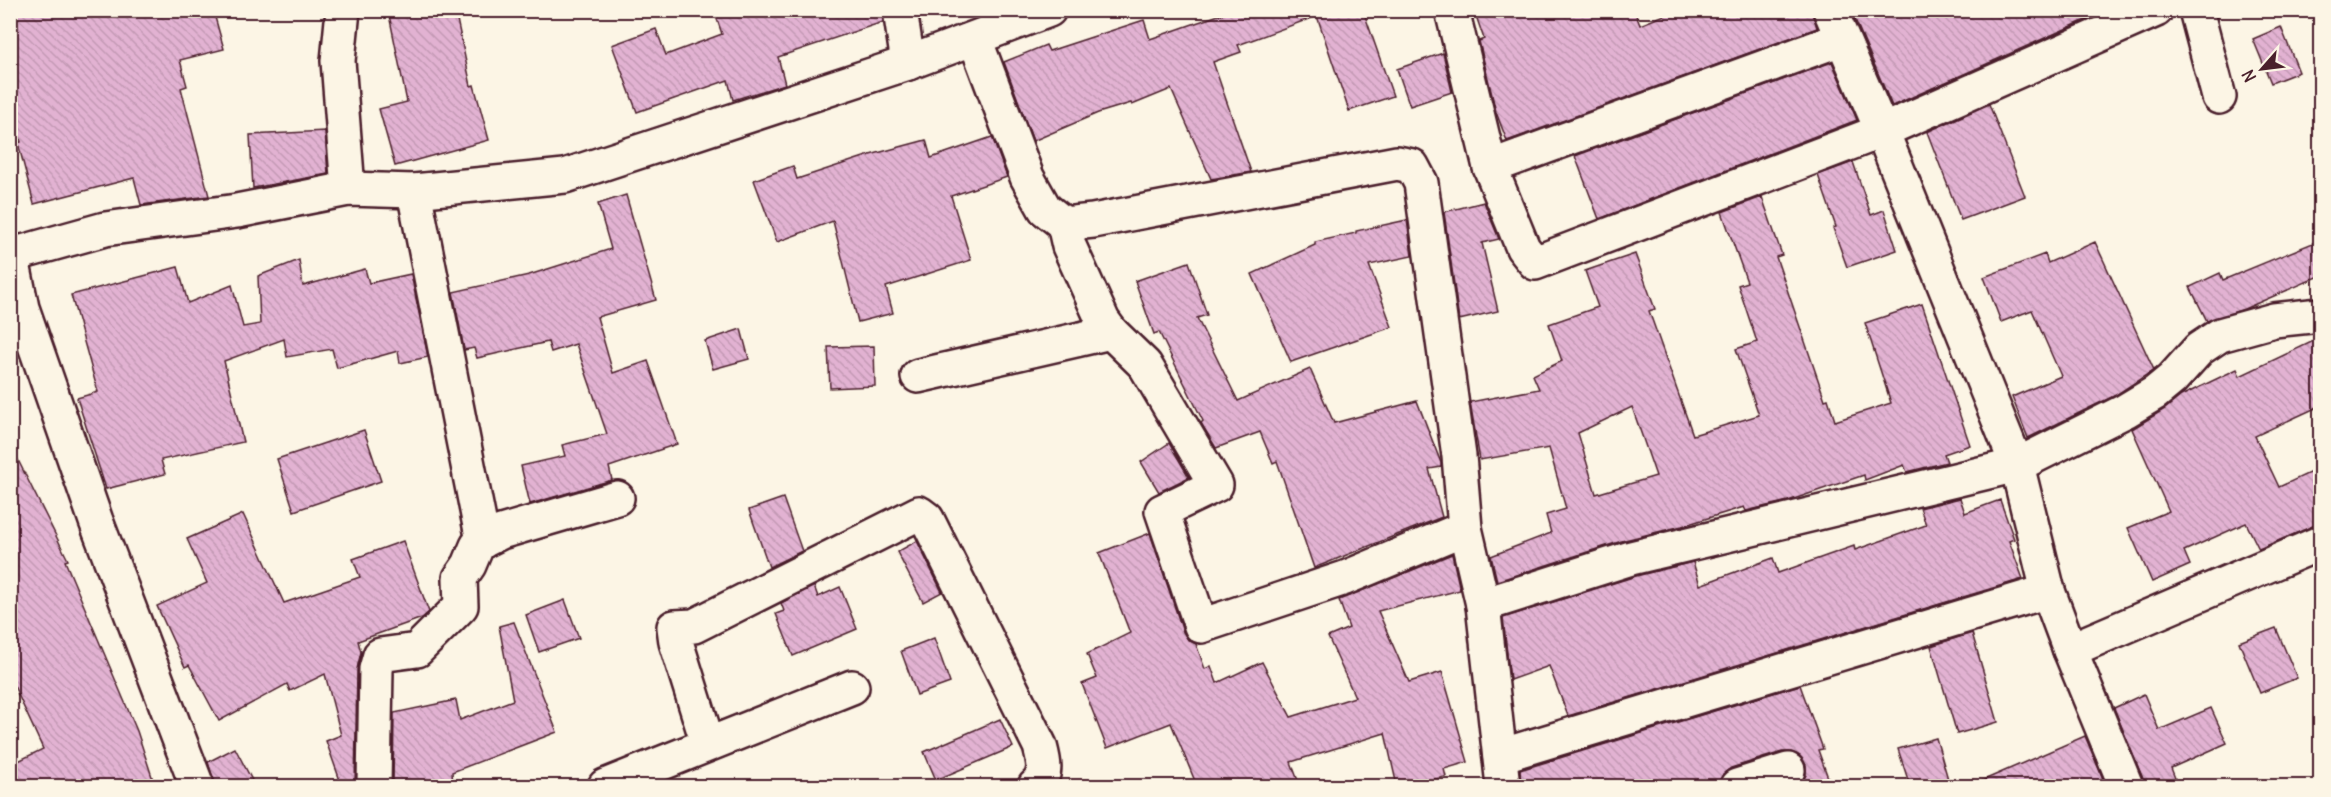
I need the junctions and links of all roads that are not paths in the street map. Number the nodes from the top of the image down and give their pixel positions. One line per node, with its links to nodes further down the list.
1 (343, 10): 13 (street)
2 (900, 10): 9 (street)
3 (1049, 10): 8 (street)
4 (1452, 10): 12 (street)
5 (2156, 10): 11 (street)
6 (2196, 10): 10 (street)
7 (1835, 25): 11 (street); 12 (street)
8 (975, 39): 9 (street); 15 (street)
9 (908, 63): 14 (street)
10 (2219, 97)
11 (1882, 131): 12 (street); 21 (street)
12 (1490, 167)
13 (348, 189): 14 (street); 16 (street)
14 (414, 191): 24 (street)
15 (1064, 224): 19 (street); 23 (street)
16 (11, 252): 17 (street)
17 (16, 310): 33 (street)
18 (2320, 315): 21 (street)
19 (1111, 332): 20 (street); 23 (street)
20 (918, 376)
21 (2017, 465): 26 (street); 27 (street)
22 (617, 498): 24 (street)
23 (1465, 528): 27 (street)
24 (483, 541): 34 (street)
25 (2320, 543): 28 (street)
26 (2048, 591): 28 (street); 32 (street)
27 (1483, 605): 32 (street)
28 (2070, 650): 38 (street)
29 (852, 687): 30 (street)
30 (708, 744): 35 (street); 36 (street)
31 (1788, 770): 37 (street)
32 (1502, 771)
33 (196, 786)
34 (374, 786)
35 (605, 786)
36 (1035, 786)
37 (1737, 786)
38 (2126, 786)

